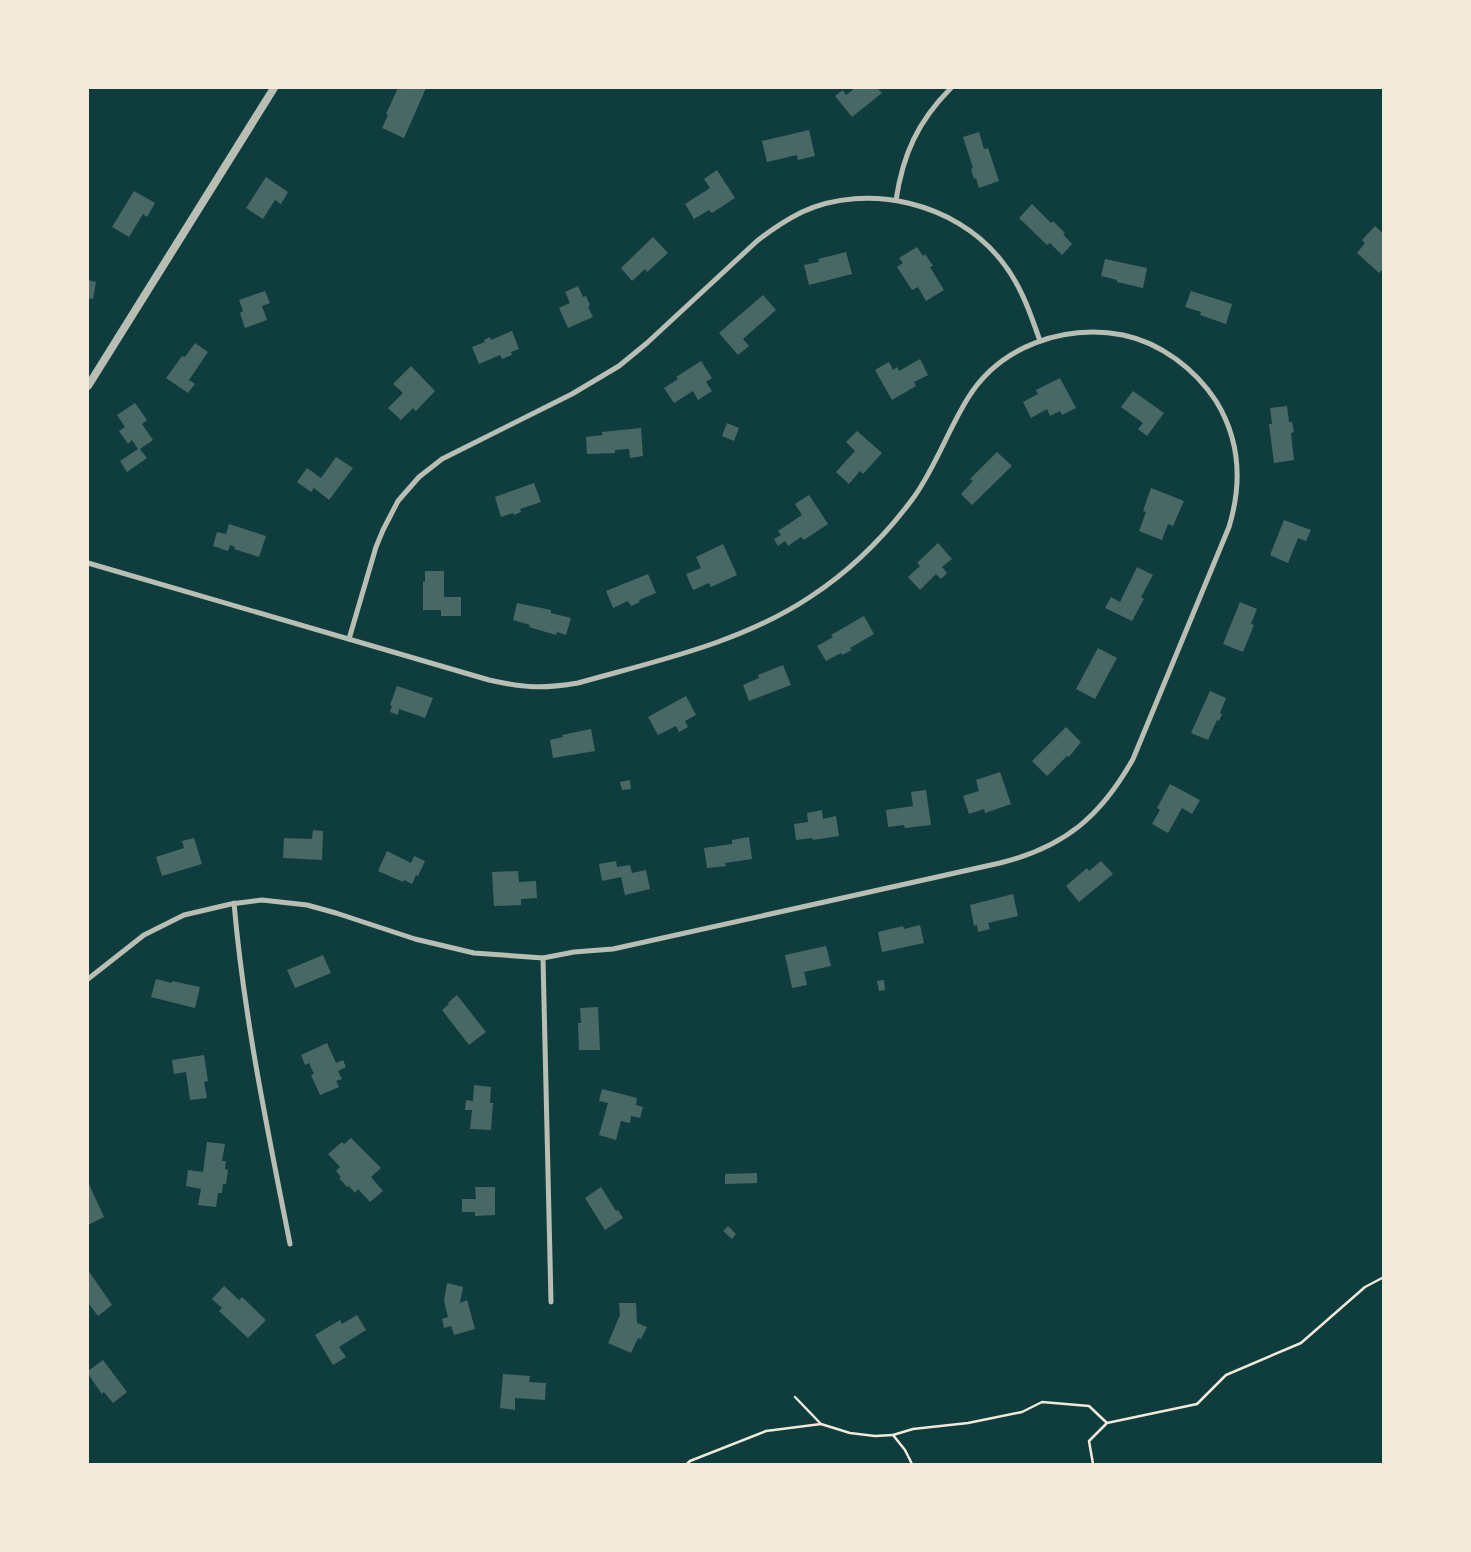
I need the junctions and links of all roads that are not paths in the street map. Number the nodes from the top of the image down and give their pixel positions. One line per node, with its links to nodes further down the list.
1 (274, 88): 5 (street)
2 (951, 88): 3 (street)
3 (896, 200): 4 (street); 7 (street)
4 (1040, 341): 7 (street); 9 (street)
5 (88, 384)
6 (88, 563): 7 (street)
7 (349, 639)
8 (234, 903): 9 (street); 10 (street); 11 (street)
9 (543, 958): 12 (street)
10 (88, 979)
11 (290, 1244)
12 (551, 1302)

